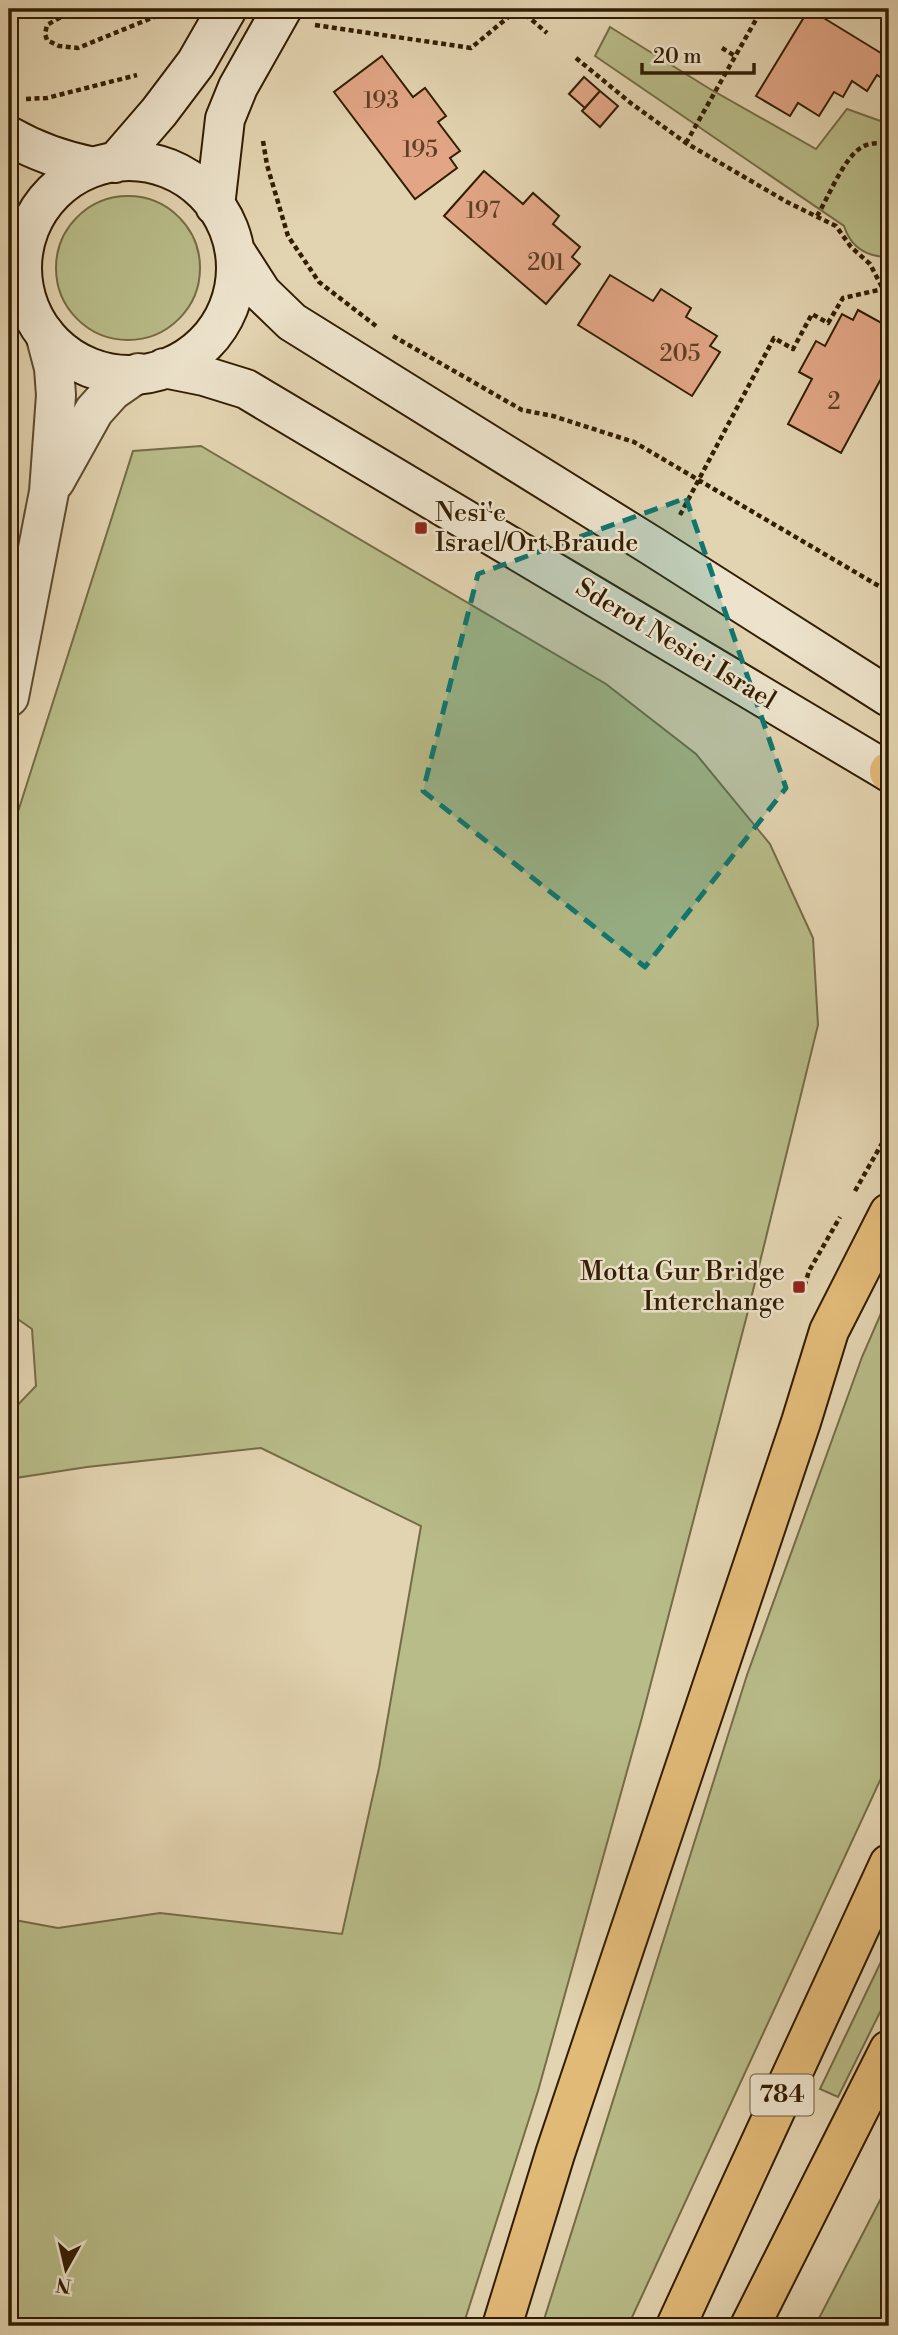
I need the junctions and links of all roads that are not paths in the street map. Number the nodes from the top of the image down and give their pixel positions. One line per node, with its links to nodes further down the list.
1 (227, 9): 4 (main road)
2 (298, 17): 5 (main road)
3 (9, 136): 4 (main road)
4 (105, 165): 5 (main road); 7 (main road)
5 (215, 206): 6 (main road)
6 (235, 251): 9 (main road); 11 (main road)
7 (16, 266): 8 (main road)
8 (45, 334): 9 (main road); 10 (main road)
9 (151, 371): 10 (main road); 13 (main road, Sderot Nesiei Israel)
10 (49, 492): 12 (main road)
11 (889, 696)
12 (9, 697)
13 (889, 772)
14 (889, 1213): 17 (main road)
15 (889, 1864): 18 (main road, 784)
16 (889, 2050): 19 (main road)
17 (502, 2326)
18 (676, 2326)
19 (750, 2326)

